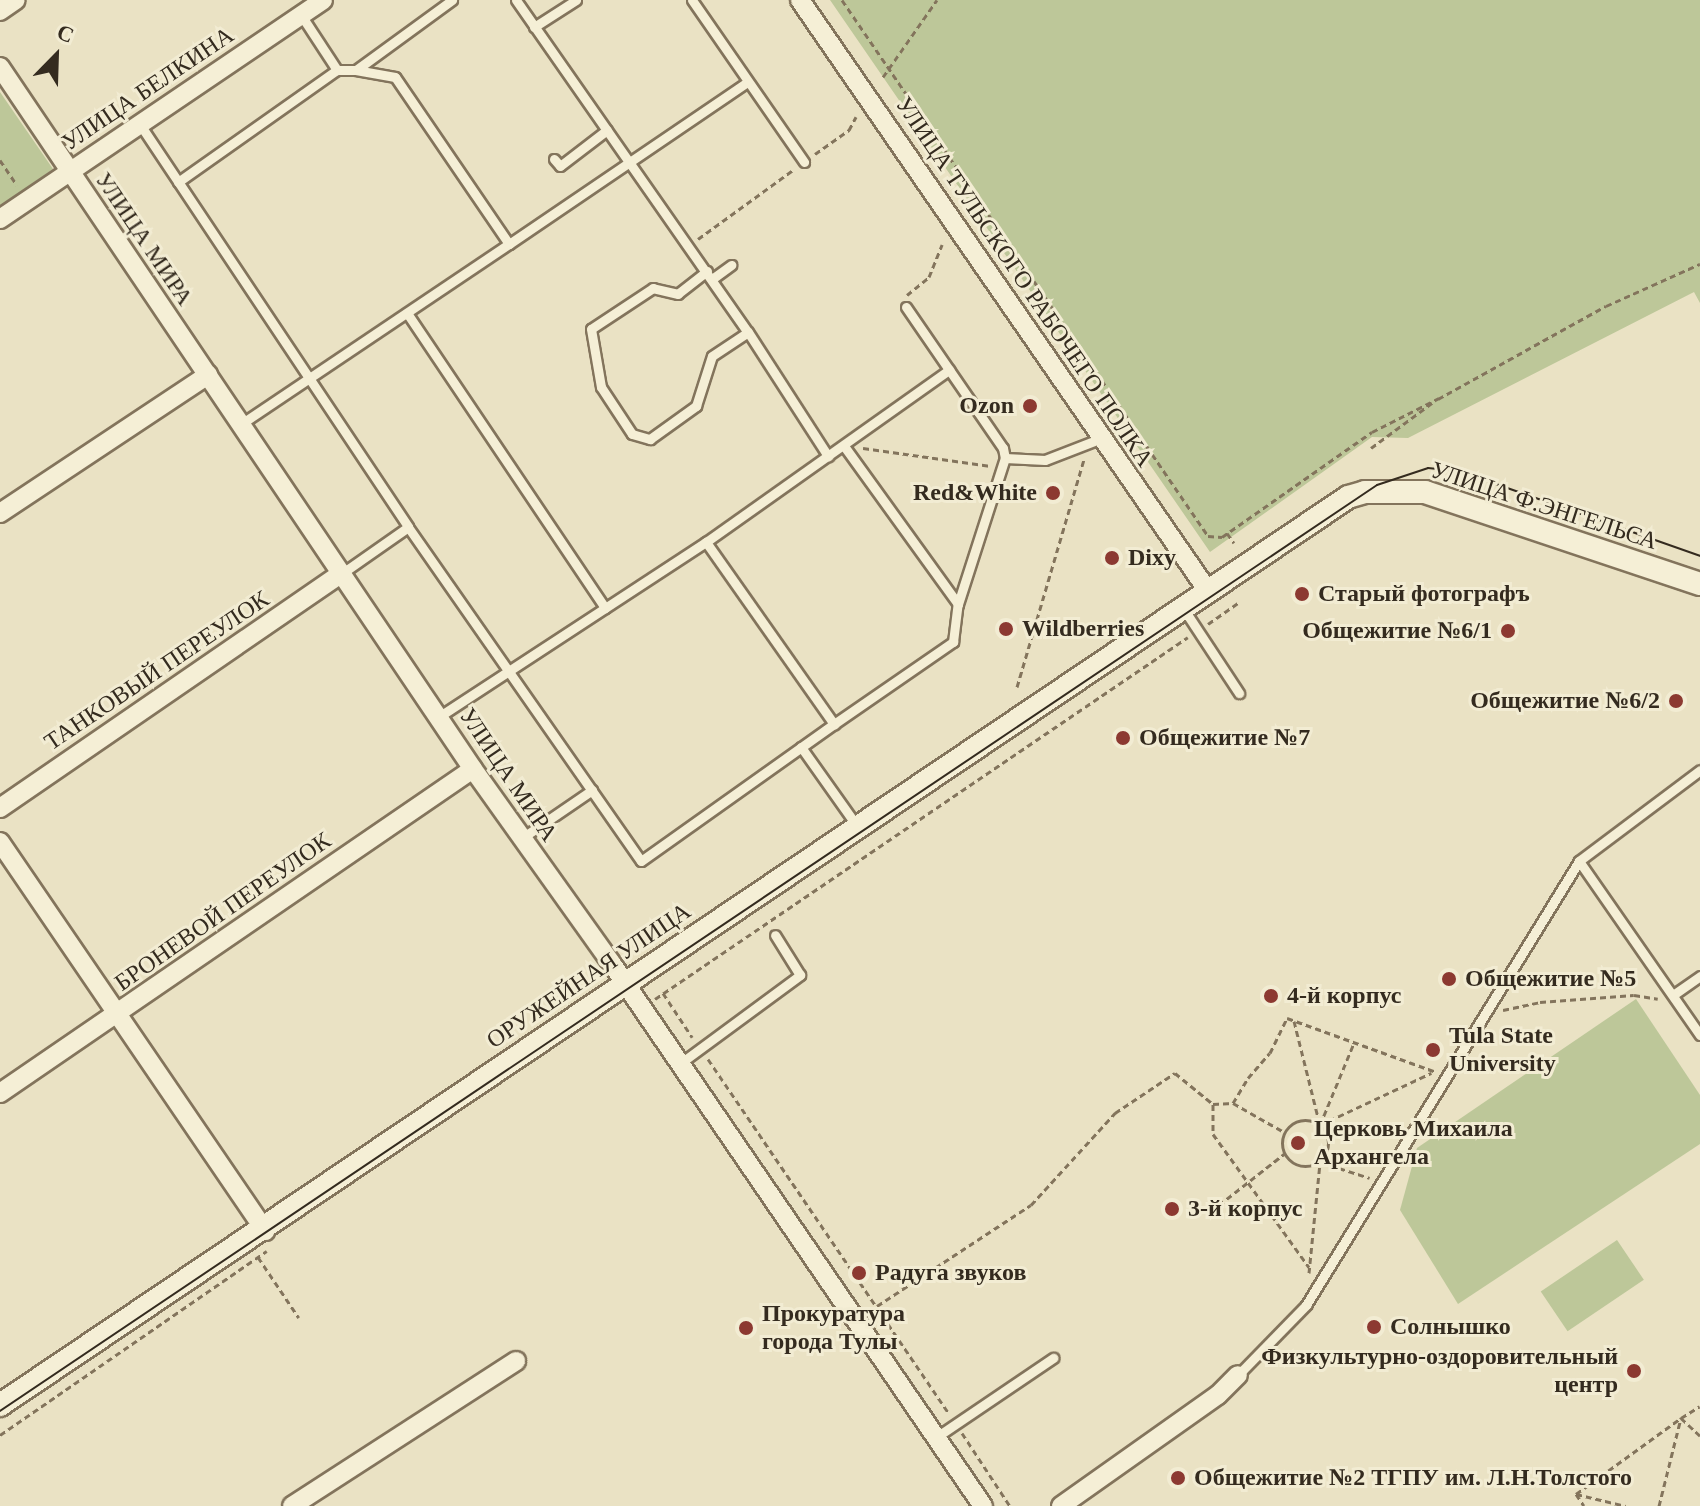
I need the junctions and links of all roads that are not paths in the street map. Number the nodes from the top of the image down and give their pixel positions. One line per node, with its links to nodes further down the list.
1 (16, 0): 8 (street)
2 (323, 0): 9 (street, УЛИЦА БЕЛКИНА)
3 (452, 0): 13 (lane)
4 (516, 0): 10 (lane)
5 (576, 0): 10 (lane)
6 (692, 0): 14 (lane)
7 (800, 0): 33 (street, УЛИЦА ТУЛЬСКОГО РАБОЧЕГО ПОЛКА)
8 (0, 11)
9 (301, 15): 12 (lane); 15 (street, УЛИЦА БЕЛКИНА)
10 (534, 27): 16 (lane)
11 (0, 67): 20 (street, УЛИЦА МИРА)
12 (337, 70): 13 (lane); 21 (lane)
13 (356, 70): 23 (lane)
14 (747, 82): 18 (lane); 19 (lane)
15 (139, 123): 20 (street, УЛИЦА БЕЛКИНА); 21 (lane)
16 (607, 130): 17 (lane); 19 (lane)
17 (554, 159)
18 (804, 162)
19 (631, 164): 23 (lane); 25 (lane)
20 (69, 170): 22 (street, УЛИЦА БЕЛКИНА); 30 (street, УЛИЦА МИРА)
21 (178, 182): 31 (lane)
22 (0, 219)
23 (509, 244): 27 (lane)
24 (731, 265): 25 (lane)
25 (710, 275): 28 (lane); 28 (lane)
26 (906, 307): 29 (lane)
27 (407, 313): 31 (lane); 44 (lane)
28 (748, 332): 35 (lane)
29 (949, 370): 34 (lane); 36 (lane)
30 (208, 375): 32 (street, УЛИЦА МИРА); 37 (street)
31 (309, 376): 32 (lane); 38 (lane)
32 (241, 424): 40 (street, УЛИЦА МИРА)
33 (1102, 438): 36 (lane); 42 (street, УЛИЦА ТУЛЬСКОГО РАБОЧЕГО ПОЛКА)
34 (844, 446): 35 (lane); 43 (lane)
35 (828, 456): 39 (lane)
36 (1004, 462): 43 (lane)
37 (0, 513)
38 (408, 527): 40 (lane); 46 (lane)
39 (706, 542): 44 (lane); 49 (lane)
40 (341, 574): 48 (street, УЛИЦА МИРА); 54 (street, ТАНКОВЫЙ ПЕРЕУЛОК)
41 (1700, 584): 42 (street, УЛИЦА Ф.ЭНГЕЛЬСА)
42 (1208, 591): 45 (street, ОРУЖЕЙНАЯ УЛИЦА)
43 (958, 604): 49 (lane)
44 (605, 608): 46 (lane)
45 (1183, 608): 47 (lane); 55 (street, ОРУЖЕЙНАЯ УЛИЦА)
46 (510, 669): 48 (lane); 53 (lane)
47 (1239, 693)
48 (440, 716): 51 (street, УЛИЦА МИРА)
49 (834, 724): 50 (lane)
50 (801, 747): 53 (lane); 55 (lane)
51 (473, 769): 56 (street, УЛИЦА МИРА); 63 (street, БРОНЕВОЙ ПЕРЕУЛОК)
52 (1700, 770): 58 (lane)
53 (592, 790): 56 (lane)
54 (0, 808)
55 (858, 827): 61 (street, ОРУЖЕЙНАЯ УЛИЦА)
56 (522, 839): 61 (street, УЛИЦА МИРА)
57 (0, 842): 63 (street)
58 (1579, 861): 62 (lane); 70 (lane)
59 (775, 935): 65 (lane)
60 (1700, 976): 62 (lane)
61 (624, 983): 65 (street, УЛИЦА МИРА); 67 (street, ОРУЖЕЙНАЯ УЛИЦА)
62 (1676, 999): 64 (lane)
63 (119, 1013): 66 (street, БРОНЕВОЙ ПЕРЕУЛОК); 67 (street)
64 (1700, 1035)
65 (678, 1065): 72 (street, УЛИЦА МИРА)
66 (0, 1093)
67 (266, 1235): 71 (street, ОРУЖЕЙНАЯ УЛИЦА)
68 (1053, 1358): 72 (lane)
69 (516, 1361): 73 (street)
70 (1238, 1375): 75 (street)
71 (0, 1405)
72 (935, 1438): 74 (street, УЛИЦА МИРА)
73 (292, 1506)
74 (983, 1506)
75 (1061, 1506)

